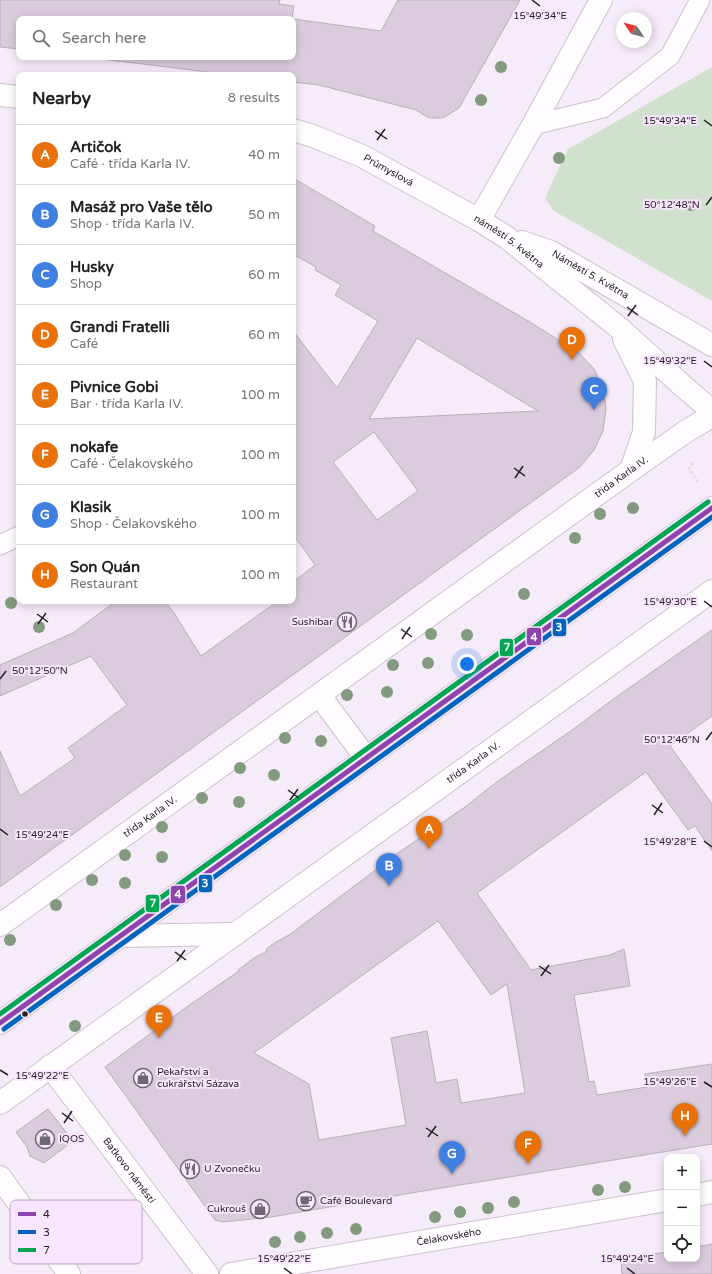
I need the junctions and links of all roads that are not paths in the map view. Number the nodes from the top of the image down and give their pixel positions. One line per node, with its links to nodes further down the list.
1 (601, 0): 5 (street, náměstí 5. května)
2 (700, 0): 5 (lane)
3 (0, 95): 4 (street)
4 (16, 97)
5 (533, 126): 7 (street, náměstí 5. května)
6 (296, 131): 7 (street, Průmyslová)
7 (479, 220): 8 (street, náměstí 5. května)
8 (506, 237): 9 (street, náměstí 5. května); 10 (street, Náměstí 5. Května)
9 (618, 327): 11 (street, náměstí 5. května); 13 (street)
10 (712, 346)
11 (712, 411)
12 (712, 416): 13 (street, třída Karla IV.)
13 (631, 470): 18 (street, třída Karla IV.)
14 (712, 508): 19 (street)
15 (16, 537): 16 (lane)
16 (0, 545)
17 (712, 591): 21 (street, třída Karla IV.)
18 (320, 696): 19 (street); 20 (street, třída Karla IV.)
19 (366, 758): 22 (street)
20 (0, 925)
21 (235, 934): 22 (street); 24 (street, třída Karla IV.)
22 (120, 936): 23 (street)
23 (0, 1023)
24 (50, 1066): 25 (street, třída Karla IV.); 33 (street, Baťkovo náměstí)
25 (0, 1103)
26 (0, 1176): 29 (street)
27 (712, 1192): 28 (street)
28 (700, 1194)
29 (17, 1200)
30 (664, 1201): 34 (street, Čelakovského)
31 (62, 1264): 32 (street)
32 (69, 1274)
33 (208, 1274)
34 (231, 1274)

